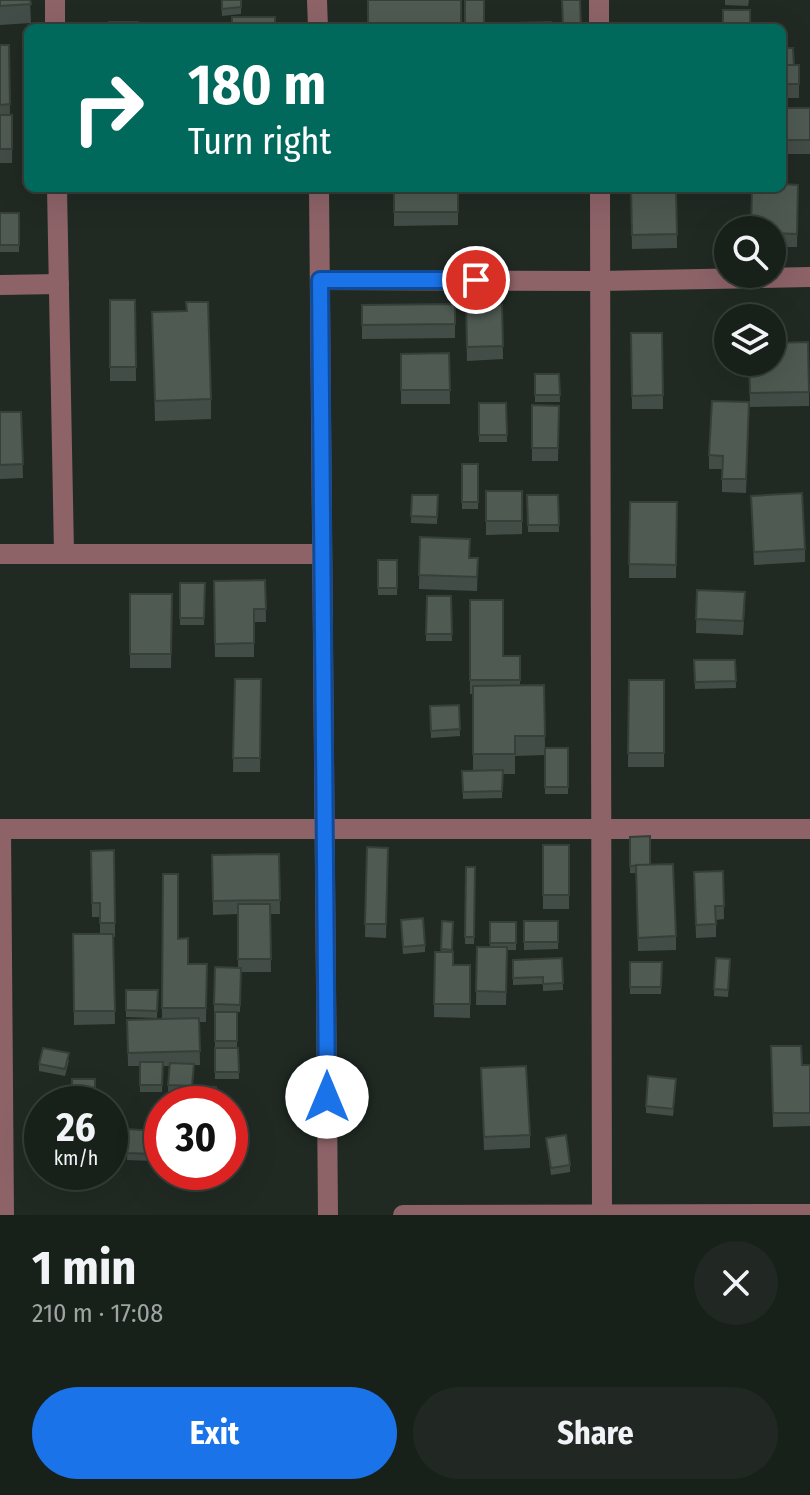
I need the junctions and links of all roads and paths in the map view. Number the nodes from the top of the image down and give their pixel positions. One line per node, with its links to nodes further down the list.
1 (55, 0): 4 (street)
2 (317, 0): 5 (street)
3 (599, 0): 6 (street)
4 (55, 24)
5 (318, 24)
6 (599, 24)
7 (57, 192): 13 (street)
8 (319, 192): 11 (street)
9 (600, 192): 12 (street)
10 (810, 277): 12 (street)
11 (320, 280): 12 (street); 17 (street)
12 (600, 281): 21 (street)
13 (59, 284): 14 (street); 15 (street)
14 (0, 285)
15 (64, 553): 16 (street); 17 (street)
16 (0, 554)
17 (322, 554): 20 (street)
18 (0, 829): 20 (street); 24 (street)
19 (810, 829): 21 (street)
20 (325, 831): 21 (street); 25 (street)
21 (601, 831): 22 (street)
22 (602, 1213): 23 (street); 26 (street)
23 (810, 1214)
24 (4, 1215)
25 (328, 1215)
26 (403, 1215)

